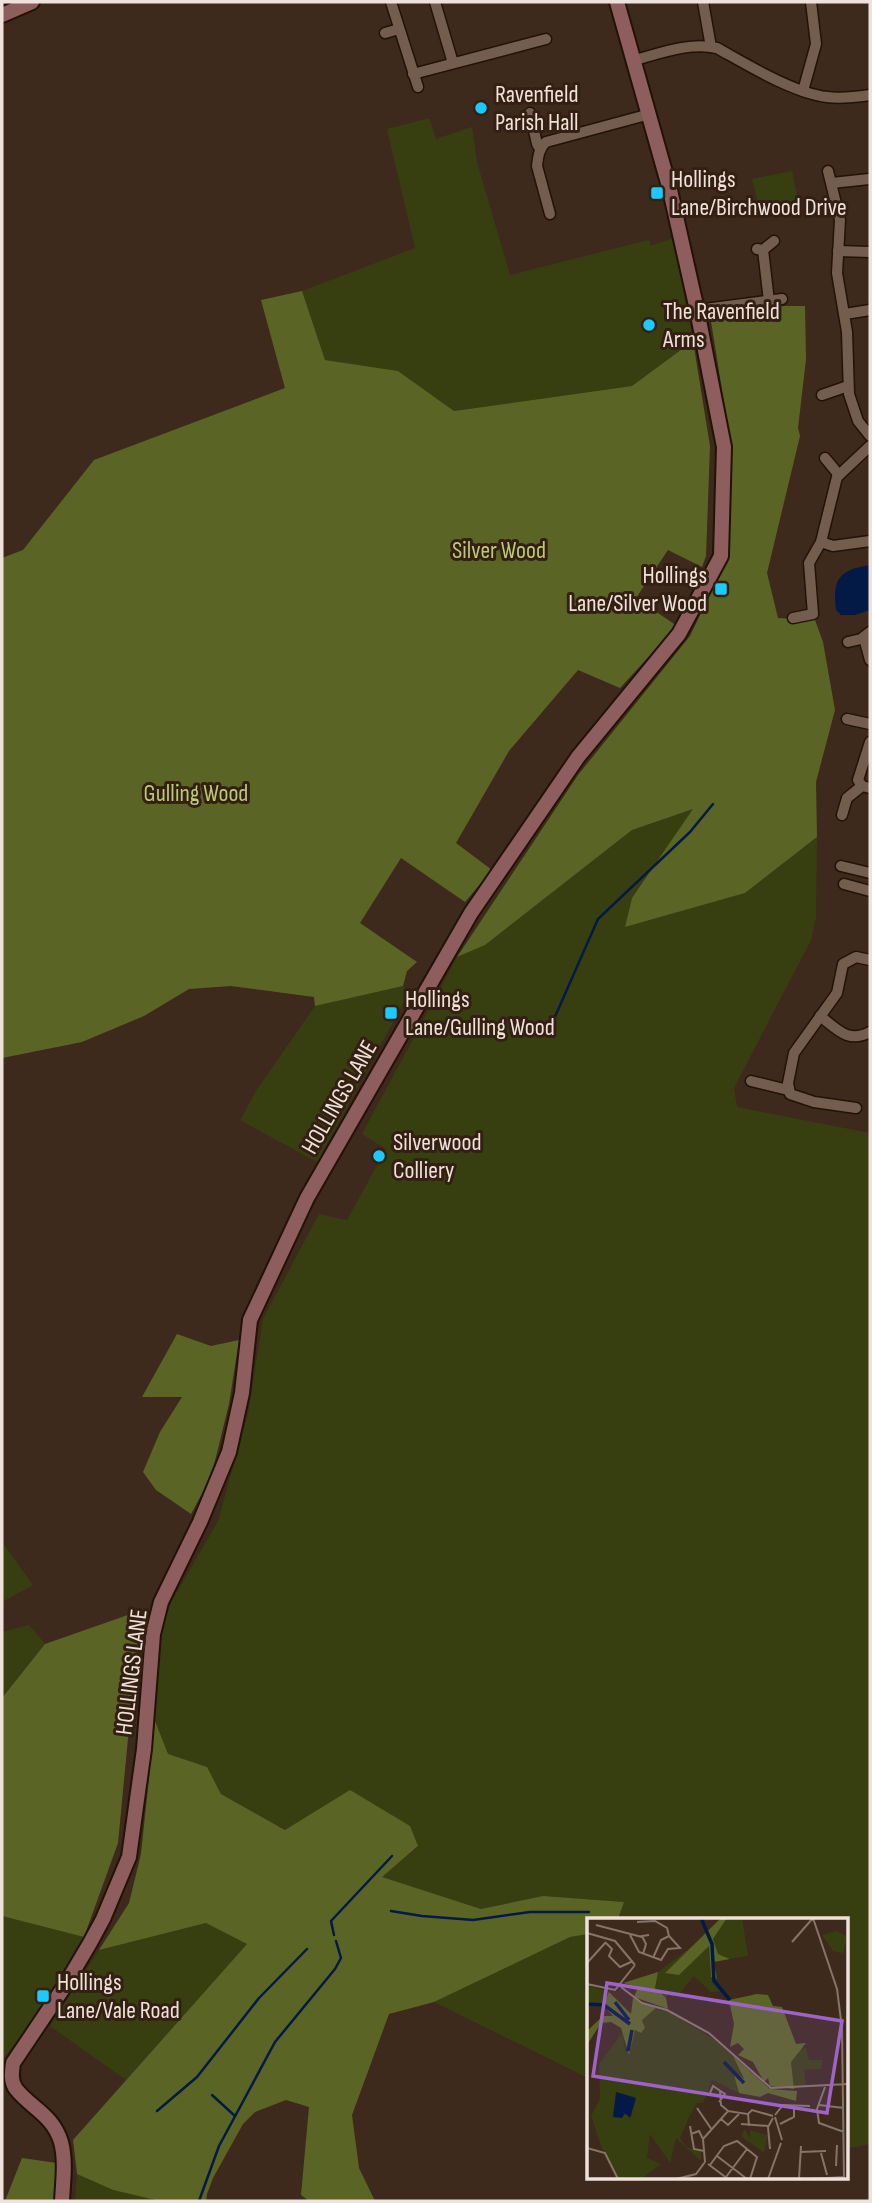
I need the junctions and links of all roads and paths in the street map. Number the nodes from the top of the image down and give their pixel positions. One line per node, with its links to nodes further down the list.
1 (32, 2): 7 (street)
2 (391, 2): 8 (street)
3 (435, 2): 13 (street)
4 (617, 2): 12 (street, HOLLINGS LANE)
5 (703, 2): 11 (street)
6 (811, 2): 16 (street)
7 (2, 15)
8 (400, 29): 9 (street); 14 (street)
9 (385, 33)
10 (546, 39): 13 (street)
11 (711, 47): 12 (street); 16 (street)
12 (635, 60): 19 (street, HOLLINGS LANE)
13 (453, 64): 14 (street)
14 (413, 74): 15 (street)
15 (418, 88)
16 (803, 91): 17 (street)
17 (870, 95)
18 (530, 113): 20 (street)
19 (650, 114): 20 (street); 30 (street, HOLLINGS LANE)
20 (540, 149): 24 (street)
21 (828, 171): 23 (street)
22 (869, 179): 23 (street)
23 (832, 184): 26 (street)
24 (550, 214)
25 (774, 241): 29 (street)
26 (838, 251): 27 (street); 32 (street)
27 (870, 252)
28 (782, 299): 29 (street)
29 (769, 301): 30 (street)
30 (697, 310): 62 (street, HOLLINGS LANE)
31 (870, 310): 32 (street)
32 (845, 314): 33 (street)
33 (848, 386): 34 (street); 35 (street)
34 (822, 396)
35 (870, 436)
36 (870, 446): 38 (street)
37 (825, 458): 38 (street)
38 (839, 475): 40 (street)
39 (870, 541): 40 (street)
40 (821, 542): 42 (street)
41 (797, 566): 42 (street)
42 (809, 567): 43 (street)
43 (793, 618)
44 (867, 635): 45 (street); 46 (street)
45 (848, 642)
46 (870, 660)
47 (847, 719): 48 (street)
48 (870, 724)
49 (870, 742): 50 (street)
50 (866, 787): 51 (street)
51 (842, 816)
52 (841, 866): 53 (street)
53 (870, 873)
54 (844, 884): 55 (street)
55 (870, 891)
56 (870, 960): 57 (street)
57 (820, 1016): 58 (street); 60 (street)
58 (870, 1032)
59 (751, 1080): 60 (street)
60 (788, 1090): 61 (street)
61 (856, 1108)
62 (6, 2074): 63 (street, HOLLINGS LANE)
63 (62, 2201)

